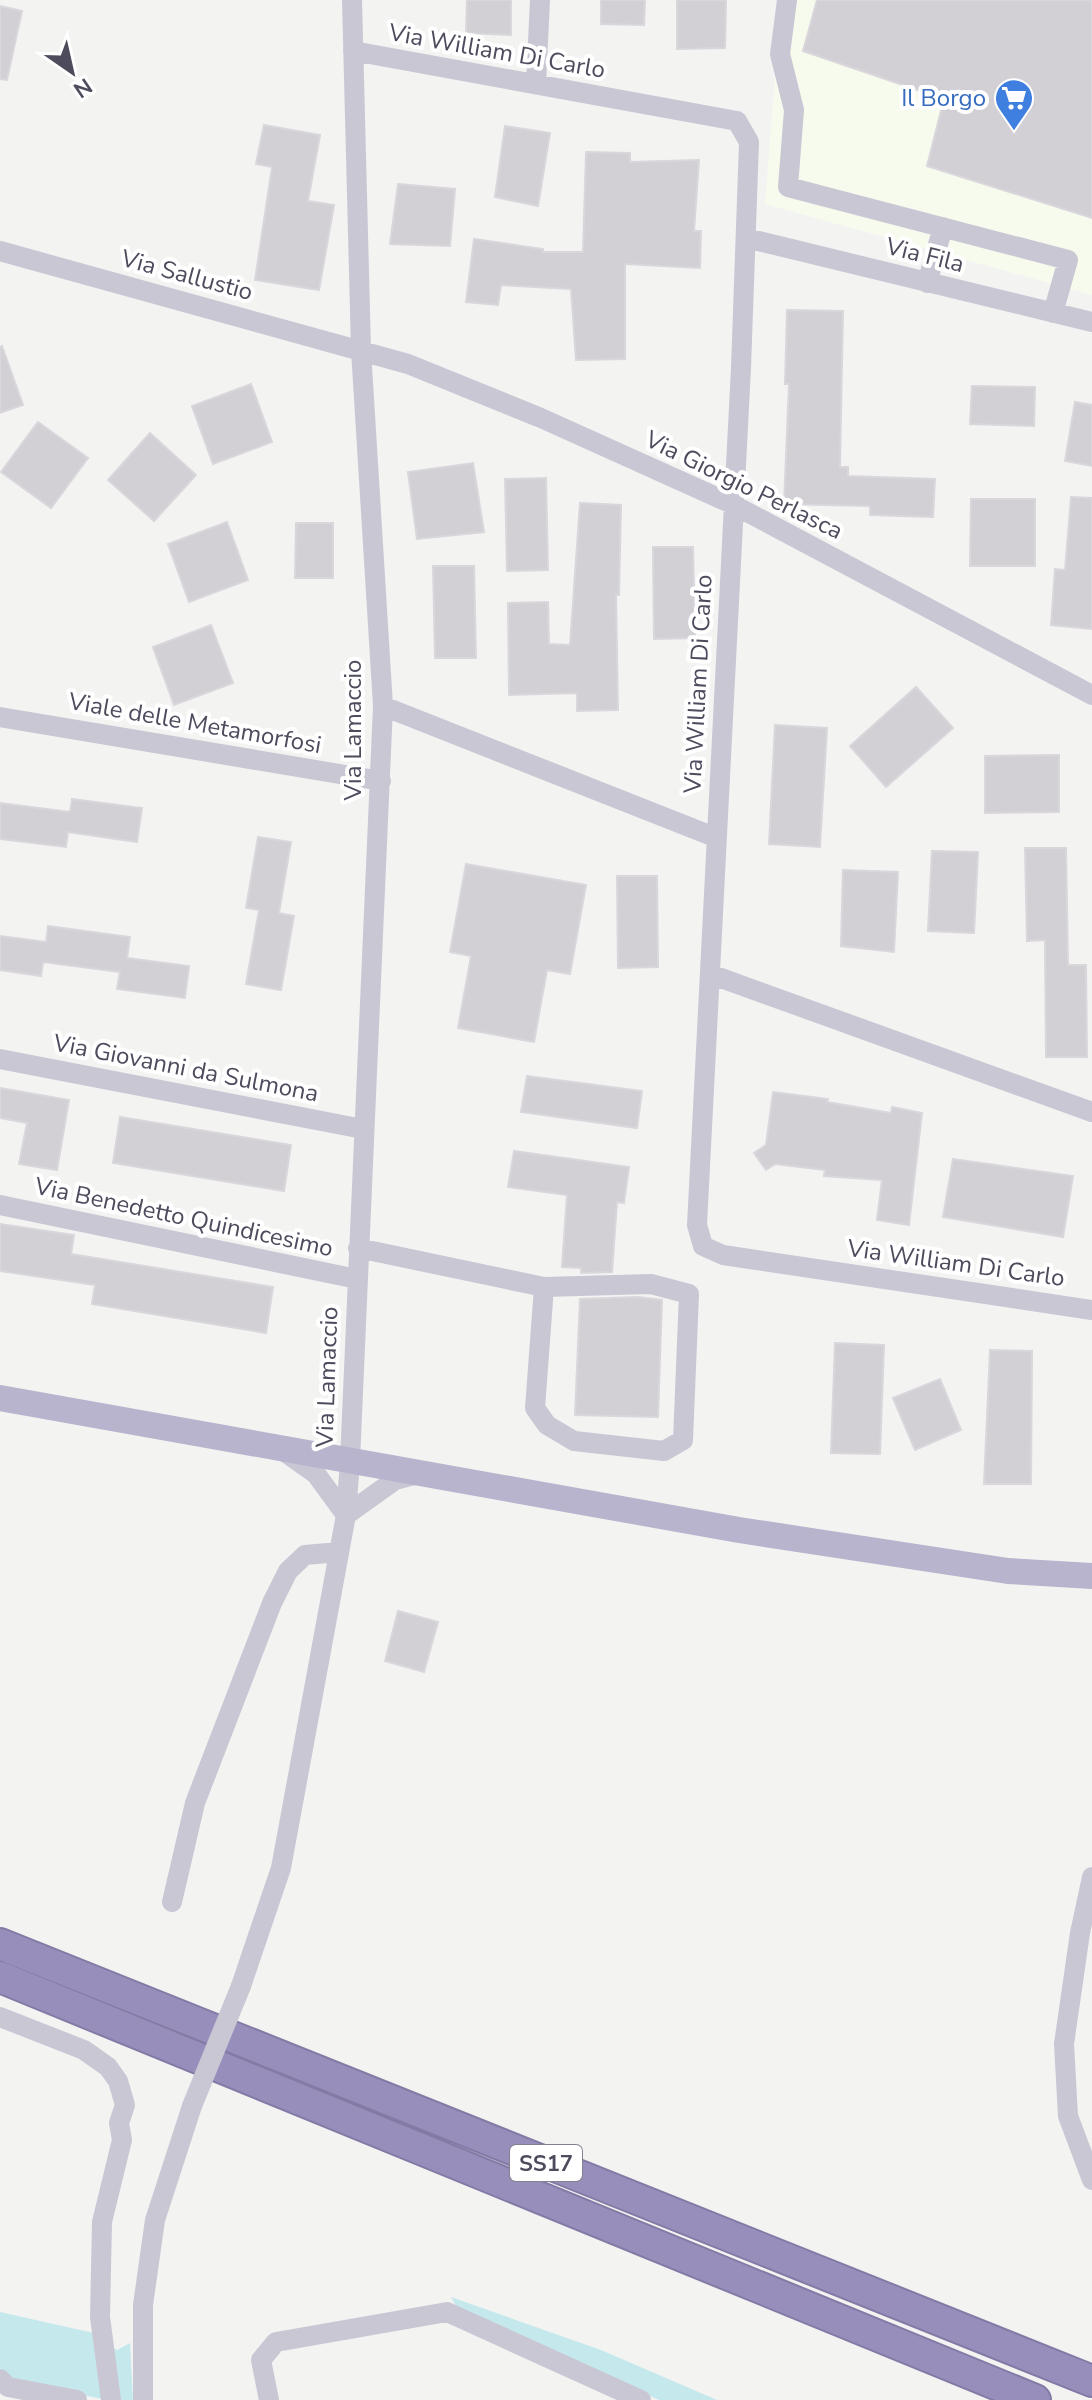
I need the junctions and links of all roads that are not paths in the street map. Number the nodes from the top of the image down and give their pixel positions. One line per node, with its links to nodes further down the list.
1 (352, 0): 4 (street, Via Lamaccio)
2 (540, 0): 5 (street)
3 (787, 0): 6 (street)
4 (353, 51): 5 (street, Via William Di Carlo); 12 (street, Via Lamaccio)
5 (536, 84): 7 (street, Via William Di Carlo)
6 (943, 227): 9 (street); 10 (street)
7 (746, 238): 9 (street, Via Fila); 13 (street, Via William Di Carlo)
8 (0, 251): 12 (street, Via Sallustio)
9 (927, 283): 10 (street, Via Fila)
10 (1053, 313): 11 (street, Via Fila)
11 (1092, 322)
12 (361, 350): 13 (street, Via Giorgio Perlasca); 15 (street, Via Lamaccio)
13 (732, 504): 14 (street, Via Giorgio Perlasca); 18 (street, Via William Di Carlo)
14 (1092, 695)
15 (383, 706): 17 (street, Via Lamaccio); 18 (street)
16 (0, 717): 17 (street, Viale delle Metamorfosi)
17 (381, 781): 22 (street, Via Lamaccio)
18 (717, 838): 19 (street, Via William Di Carlo)
19 (710, 974): 21 (street); 27 (street, Via William Di Carlo)
20 (0, 1059): 22 (street, Via Giovanni da Sulmona)
21 (1092, 1112)
22 (363, 1129): 24 (street, Via Lamaccio)
23 (0, 1205): 25 (street, Via Benedetto Quindicesimo)
24 (358, 1248): 25 (street, Via Lamaccio); 26 (street)
25 (357, 1279): 30 (street, Via Lamaccio)
26 (544, 1287): 26 (street)
27 (1092, 1310)
28 (0, 1398): 29 (main road)
29 (279, 1448): 30 (main road); 32 (street)
30 (350, 1461): 31 (main road); 32 (street, Via Lamaccio)
31 (422, 1473): 32 (street); 34 (main road)
32 (346, 1515): 33 (street, Via Lamaccio)
33 (339, 1552): 36 (street); 45 (street, Via Lamaccio, bridge)
34 (1092, 1576)
35 (1092, 1877): 40 (street)
36 (172, 1902)
37 (0, 1944): 42 (highway, SS17)
38 (0, 1977): 48 (highway, SS17)
39 (0, 2017): 44 (street)
40 (1092, 2180)
41 (0, 2379): 43 (street)
42 (1092, 2381)
43 (77, 2400)
44 (111, 2400)
45 (143, 2400)
46 (269, 2400): 47 (street)
47 (641, 2400)
48 (1035, 2400)

